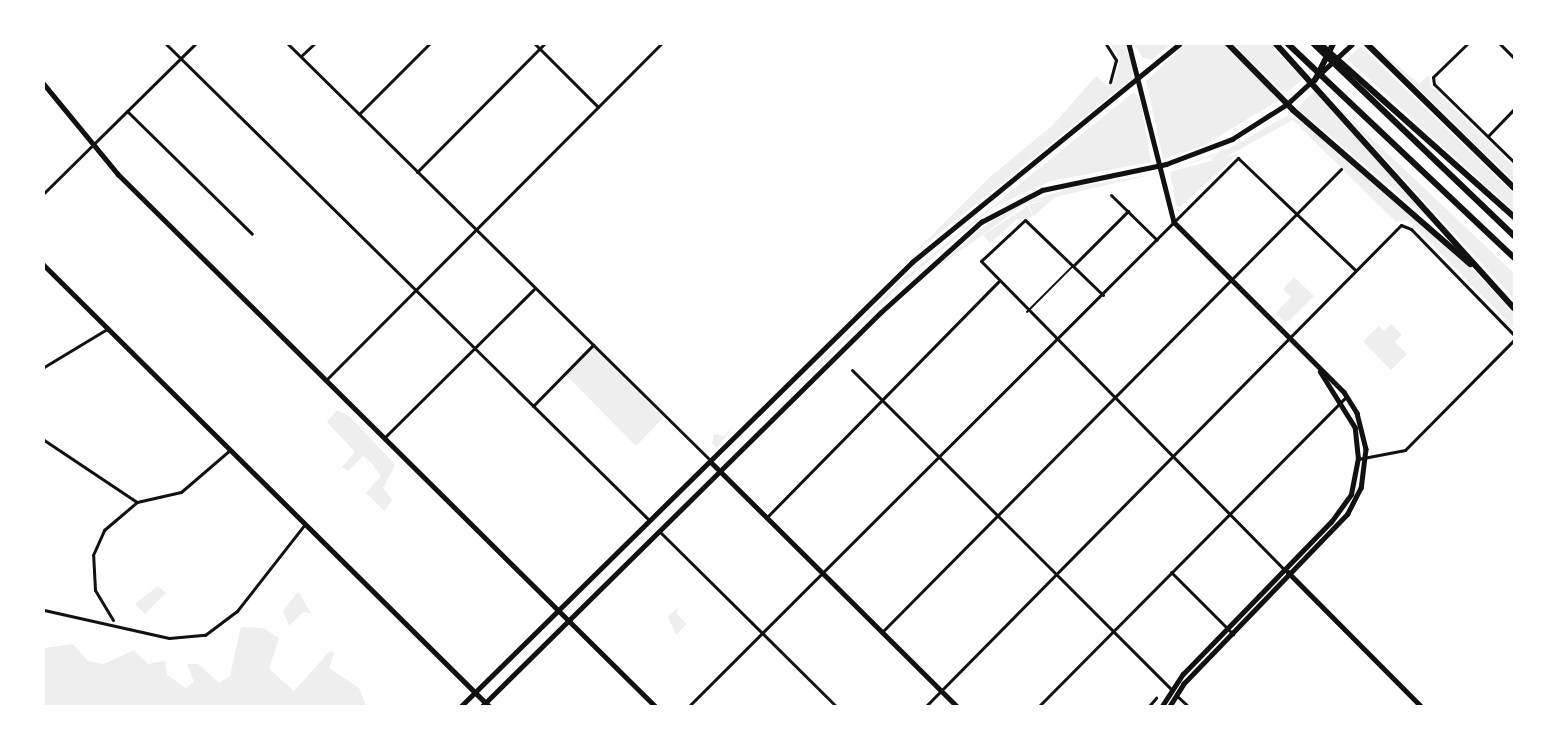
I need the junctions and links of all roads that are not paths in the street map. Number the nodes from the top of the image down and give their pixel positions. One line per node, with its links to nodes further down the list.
1 (166, 44): 24 (street)
2 (195, 44): 24 (street)
3 (288, 44): 23 (street)
4 (314, 44): 23 (street)
5 (429, 44): 34 (street)
6 (535, 44): 22 (street)
7 (544, 44): 22 (street)
8 (661, 44): 31 (street)
9 (1106, 44): 28 (street)
10 (1129, 44): 26 (street)
11 (1179, 44): 26 (main road)
12 (1228, 44): 30 (highway)
13 (1276, 44): 58 (highway)
14 (1288, 44): 52 (highway)
15 (1314, 44): 50 (highway)
16 (1319, 44): 46 (highway)
17 (1333, 44): 27 (highway)
18 (1352, 44): 27 (main road)
19 (1367, 44): 41 (highway)
20 (1467, 44): 35 (street)
21 (1500, 44): 25 (street)
22 (539, 48): 31 (street); 40 (street)
23 (301, 56): 34 (street)
24 (180, 58): 33 (street); 60 (street)
25 (1515, 58)
26 (1141, 78): 38 (street); 87 (main road)
27 (1315, 81): 30 (main road)
28 (1110, 82)
29 (44, 84): 36 (street)
30 (1287, 104): 38 (main road); 58 (highway)
31 (598, 107): 48 (street)
32 (1515, 109): 35 (street)
33 (127, 111): 36 (street); 49 (street)
34 (359, 114): 40 (street)
35 (1488, 136): 37 (street)
36 (92, 146): 42 (street); 74 (street)
37 (1515, 162)
38 (1158, 166): 47 (street); 88 (main road)
39 (1341, 169): 45 (street)
40 (417, 172): 48 (street)
41 (1515, 188)
42 (44, 193)
43 (1111, 195): 44 (street)
44 (1128, 211): 51 (street); 54 (street)
45 (1298, 212): 47 (street); 55 (street); 56 (street)
46 (1515, 217)
47 (1173, 222): 51 (street); 56 (street)
48 (476, 230): 59 (street); 60 (street)
49 (252, 234)
50 (1515, 236)
51 (1157, 240): 61 (street)
52 (1515, 258)
53 (44, 265): 64 (street)
54 (1073, 266): 57 (street); 61 (street); 63 (lane)
55 (1355, 270): 65 (street); 66 (street)
56 (1230, 280): 66 (street); 76 (street)
57 (998, 282): 63 (street); 77 (street)
58 (1491, 282): 62 (highway)
59 (534, 288): 69 (street); 70 (street)
60 (416, 291): 70 (street); 74 (street)
61 (1103, 295): 68 (street)
62 (1515, 308)
63 (1027, 312): 68 (street)
64 (107, 329): 71 (street); 82 (street)
65 (1515, 335)
66 (1287, 338): 72 (street); 83 (street)
67 (1515, 340): 85 (street)
68 (1057, 341): 76 (street); 84 (street)
69 (594, 345): 79 (street); 87 (street)
70 (474, 348): 79 (street); 80 (street)
71 (44, 367)
72 (1317, 368): 75 (street); 78 (street)
73 (852, 370): 77 (street)
74 (326, 380): 80 (street)
75 (1347, 396): 78 (street); 85 (street)
76 (1113, 397): 83 (street); 90 (street)
77 (882, 399): 84 (street); 92 (street)
78 (1342, 401): 86 (street); 91 (street)
79 (532, 406): 93 (street)
80 (384, 438): 102 (street)
81 (44, 440): 89 (street)
82 (230, 450): 89 (street); 94 (street)
83 (1172, 455): 91 (street); 98 (street)
84 (940, 457): 90 (street); 100 (street)
85 (1366, 458): 86 (street); 99 (street)
86 (1358, 459): 96 (street)
87 (711, 462): 88 (street); 93 (main road)
88 (721, 472): 92 (street); 95 (main road)
89 (137, 502): 104 (street)
90 (997, 514): 98 (street); 107 (street)
91 (1230, 514): 96 (street); 97 (street)
92 (767, 517): 100 (street)
93 (650, 522): 102 (main road)
94 (305, 524): 104 (street); 116 (street)
95 (660, 532): 103 (main road); 108 (street)
96 (1284, 569): 99 (street); 105 (street)
97 (1171, 572): 105 (street); 106 (street)
98 (1056, 573): 106 (street); 111 (street)
99 (1290, 574): 109 (street); 127 (street)
100 (825, 575): 107 (street); 108 (street)
101 (44, 610): 104 (street)
102 (560, 611): 103 (street); 114 (main road)
103 (569, 621): 115 (main road); 117 (street)
104 (114, 622)
105 (1227, 628): 109 (street); 110 (street)
106 (1113, 631): 110 (street); 122 (street)
107 (882, 632): 111 (street)
108 (762, 633): 118 (street); 119 (street)
109 (1233, 634): 112 (street)
110 (1171, 689): 112 (street); 124 (street)
111 (941, 690): 120 (street); 121 (street)
112 (1176, 695): 125 (street); 126 (street)
113 (1156, 698): 123 (street)
114 (461, 706)
115 (482, 706)
116 (489, 706)
117 (655, 706)
118 (689, 706)
119 (836, 706)
120 (926, 706)
121 (957, 706)
122 (1039, 706)
123 (1149, 706)
124 (1162, 706)
125 (1170, 706)
126 (1188, 706)
127 (1421, 706)

